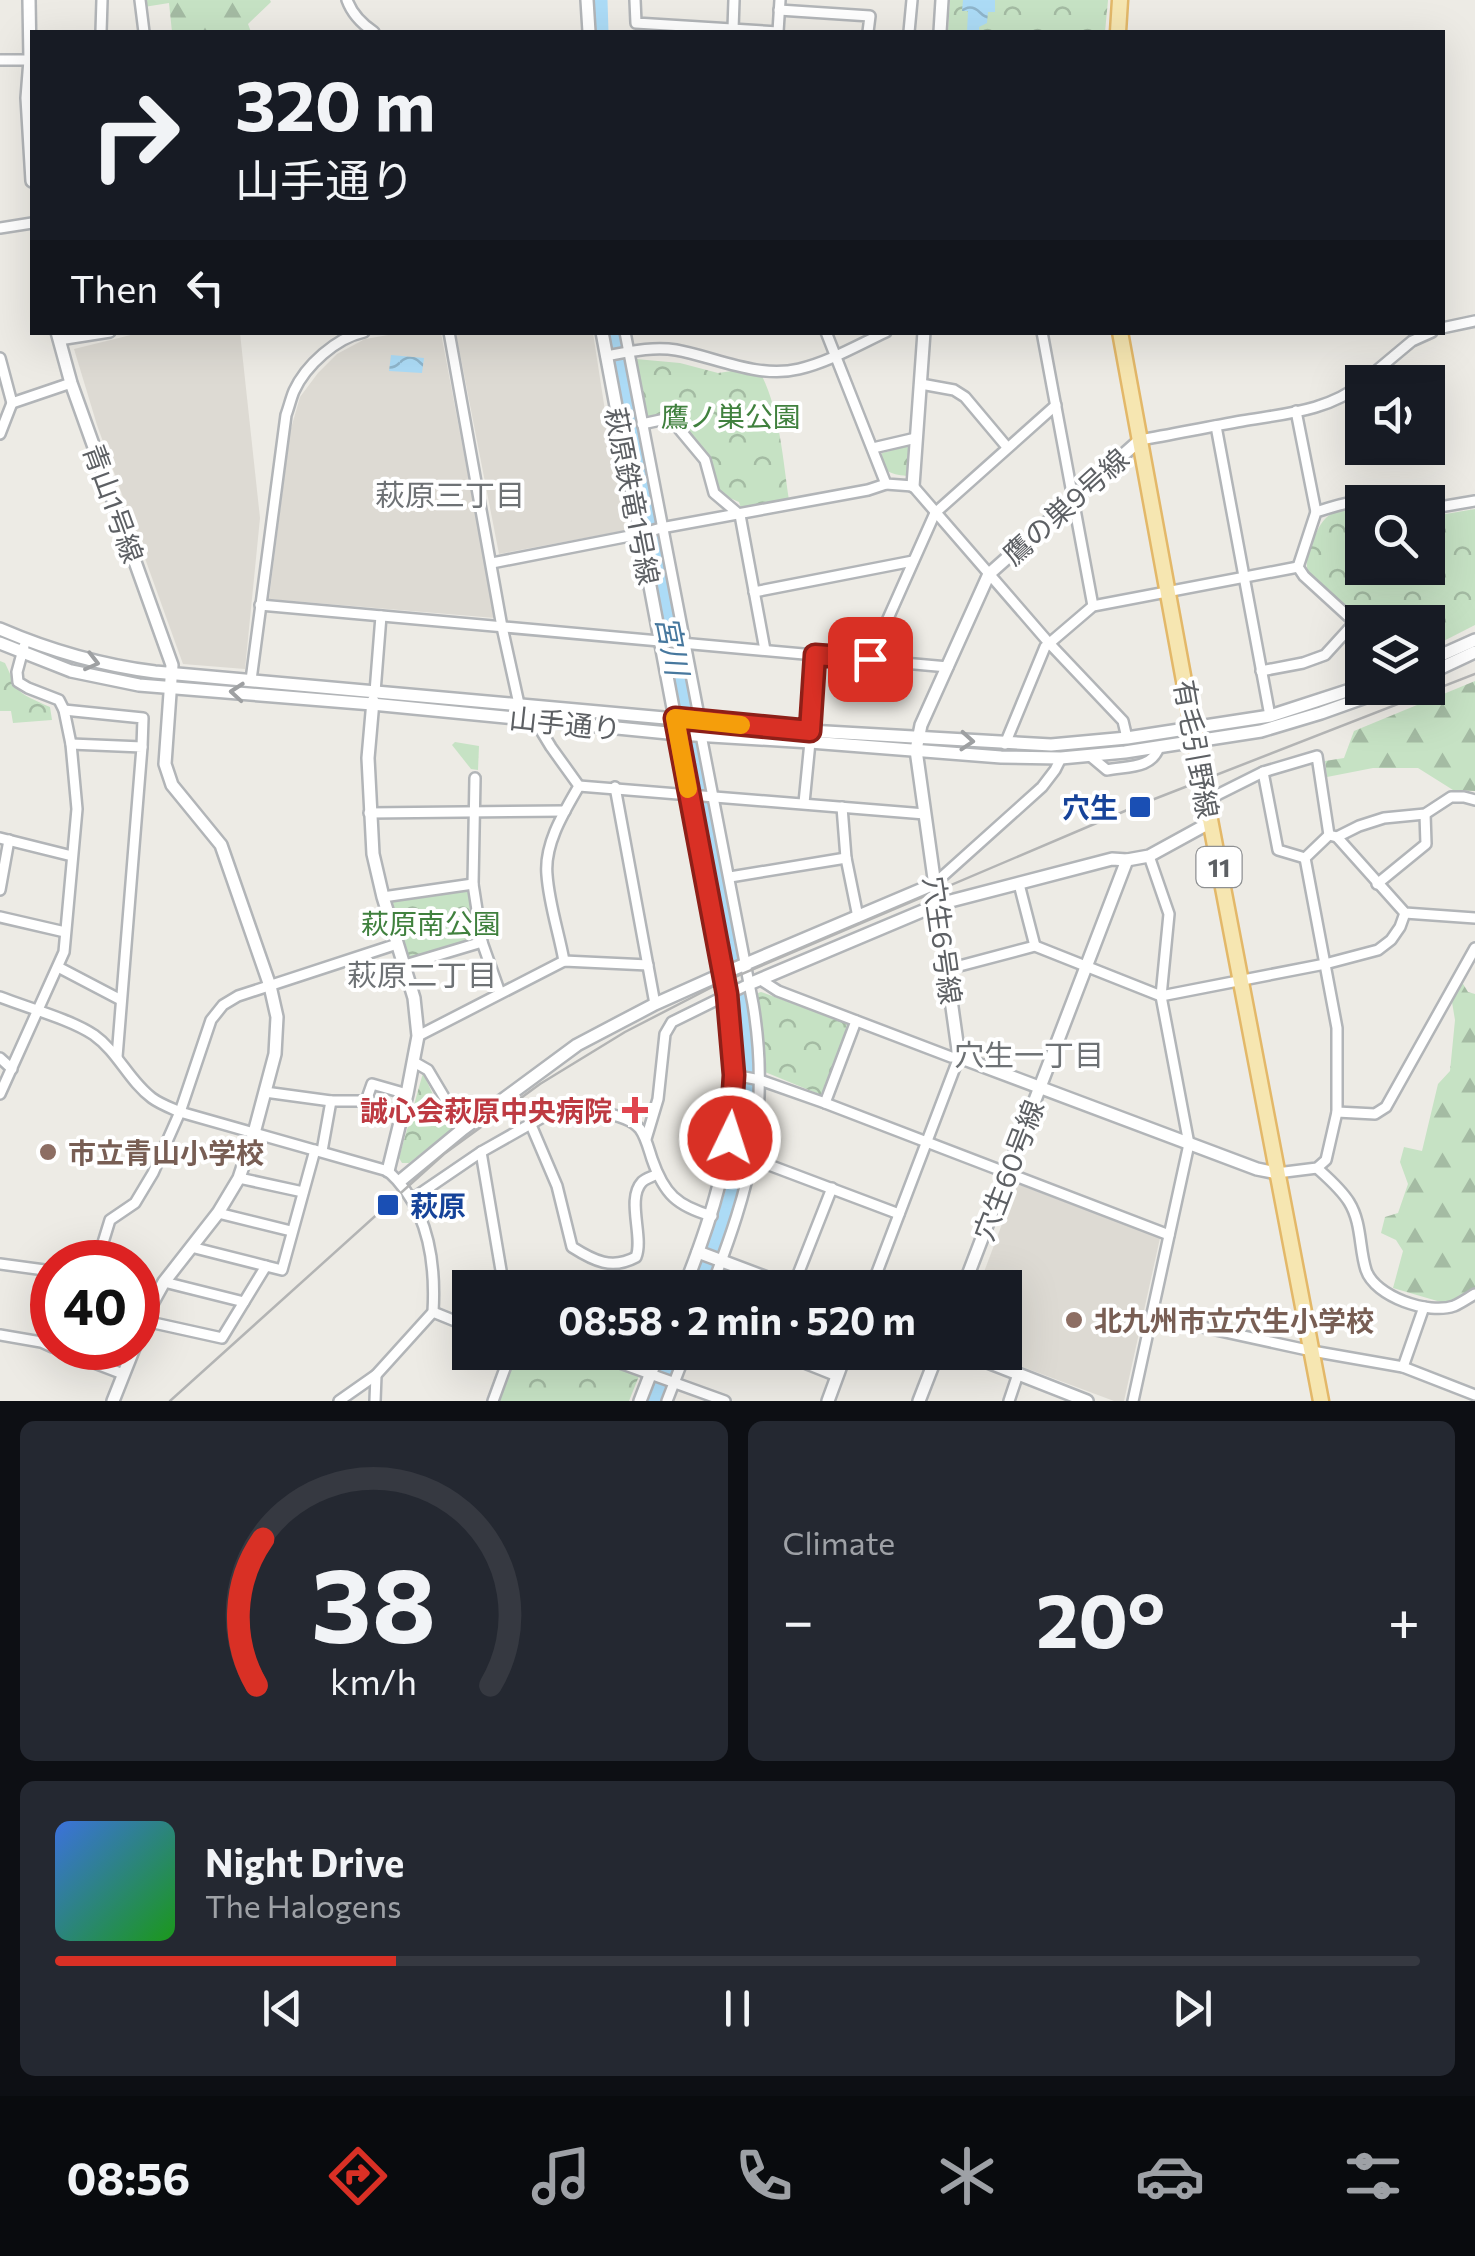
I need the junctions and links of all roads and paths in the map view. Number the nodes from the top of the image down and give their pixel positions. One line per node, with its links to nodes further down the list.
1 (29, 0): 13 (street)
2 (102, 0): 14 (street)
3 (140, 0): 15 (street)
4 (347, 0): 16 (street)
5 (588, 0): 17 (street)
6 (634, 0): 12 (street)
7 (734, 0): 12 (street)
8 (912, 0): 21 (street)
9 (942, 0): 22 (street)
10 (1120, 0): 23 (main road)
11 (780, 5): 19 (street); 20 (street)
12 (732, 29): 18 (street)
13 (30, 30)
14 (101, 30)
15 (144, 30)
16 (371, 30)
17 (588, 30)
18 (747, 30)
19 (778, 30)
20 (868, 30)
21 (910, 30)
22 (940, 30)
23 (1118, 30)
24 (0, 60): 25 (street)
25 (30, 60)
26 (30, 70): 27 (street)
27 (30, 148)
28 (30, 223): 29 (street)
29 (0, 228)
30 (1475, 321): 31 (street)
31 (1445, 327)
32 (353, 335): 78 (street)
33 (450, 335): 72 (street)
34 (604, 335): 43 (street, 萩原鉄竜1号線)
35 (624, 335): 43 (street)
36 (827, 335): 44 (street)
37 (879, 335): 44 (street)
38 (924, 335): 48 (street)
39 (1043, 335): 51 (street)
40 (1121, 335): 57 (main road, 有毛引野線 / 11)
41 (1425, 335): 46 (street)
42 (58, 336): 47 (street, 青山1号線)
43 (616, 354): 44 (street); 53 (street); 70 (street, 萩原鉄竜1号線)
44 (836, 355): 59 (street)
45 (0, 358): 50 (street)
46 (1384, 365)
47 (71, 382): 50 (street); 99 (street, 青山1号線)
48 (921, 384): 56 (street); 58 (street)
49 (1345, 395): 52 (street)
50 (12, 404): 55 (street)
51 (1056, 405): 58 (street); 62 (street)
52 (1296, 411): 54 (street); 66 (street)
53 (642, 424): 68 (street); 69 (street)
54 (1216, 426): 57 (street); 75 (street)
55 (0, 434)
56 (916, 438): 59 (street); 61 (street)
57 (1140, 440): 62 (street, 鷹の巣9号線); 76 (main road, 有毛引野線 / 11)
58 (1007, 447): 67 (street)
59 (873, 448): 60 (street)
60 (886, 484): 61 (street); 68 (street)
61 (913, 486): 67 (street)
62 (1072, 498): 74 (street, 鷹の巣9号線); 79 (street)
63 (1475, 501): 65 (street)
64 (1345, 503): 66 (street)
65 (1445, 506)
66 (1316, 512): 73 (street)
67 (936, 513): 71 (street); 74 (street)
68 (740, 515): 69 (street); 77 (street)
69 (661, 528): 70 (street); 87 (street)
70 (643, 533): 72 (street); 86 (street, 萩原鉄竜1号線)
71 (913, 561): 77 (street); 95 (street)
72 (492, 563): 82 (street)
73 (1298, 567): 75 (street); 80 (street)
74 (989, 574): 89 (street); 97 (street, 鷹の巣9号線)
75 (1244, 578): 76 (street); 98 (street)
76 (1168, 591): 79 (street); 111 (main road, 有毛引野線 / 11)
77 (754, 592): 91 (street)
78 (260, 605): 81 (street); 100 (street)
79 (1093, 606): 89 (street)
80 (1345, 613)
81 (381, 616): 82 (street); 102 (street)
82 (502, 627): 86 (street); 103 (street)
83 (0, 629): 90 (street, 山手通り)
84 (1345, 638): 98 (street)
85 (1475, 640): 93 (street)
86 (665, 642): 87 (street); 108 (street, 萩原鉄竜1号線)
87 (682, 643): 91 (street); 109 (street)
88 (0, 644): 90 (street, 山手通り)
89 (1049, 644): 114 (street); 117 (street)
90 (24, 647): 99 (street, 山手通り); 105 (street)
91 (765, 650): 94 (street)
92 (1475, 652): 96 (street)
93 (1445, 653)
94 (815, 655): 95 (street); 113 (street)
95 (870, 659): 97 (street)
96 (1445, 666)
97 (948, 667): 116 (street, 鷹の巣9号線)
98 (1262, 671): 106 (street)
99 (171, 680): 100 (street, 山手通り); 102 (street, 山手通り, one-way to 99); 173 (street, 青山1号線)
100 (251, 680): 102 (street, 山手通り)
101 (1345, 692): 106 (street)
102 (373, 698): 103 (street, 山手通り); 107 (street, 山手通り); 133 (street)
103 (519, 704): 108 (street, 山手通り)
104 (1345, 704): 111 (street)
105 (64, 710): 115 (street); 118 (street)
106 (1270, 716): 111 (street)
107 (534, 719): 110 (street, 山手通り); 123 (street)
108 (677, 719): 109 (street, 山手通り); 110 (street, 萩原鉄竜1号線)
109 (698, 721): 113 (street, 山手通り)
110 (680, 734): 112 (street, 山手通り); 125 (street, 萩原鉄竜1号線)
111 (1194, 734): 114 (street, 山手通り); 120 (street, 山手通り); 127 (main road, 有毛引野線 / 11)
112 (700, 735): 113 (street, 山手通り); 126 (street)
113 (810, 736): 116 (street, 山手通り); 129 (street)
114 (1127, 738): 117 (street, 山手通り)
115 (71, 744): 118 (street); 139 (street)
116 (917, 744): 117 (street, 山手通り, one-way to 117); 119 (street, 山手通り); 134 (street, 穴生6号線)
117 (1005, 744): 119 (street)
118 (142, 747): 178 (street)
119 (1001, 758): 120 (street, 山手通り)
120 (1060, 758): 146 (street)
121 (1264, 772): 127 (street); 137 (street); 142 (street)
122 (476, 778): 131 (street)
123 (579, 786): 124 (street); 132 (street)
124 (615, 787): 125 (street); 165 (street)
125 (692, 794): 126 (street); 169 (street, 萩原鉄竜1号線)
126 (712, 795): 129 (street); 144 (street)
127 (1207, 800): 136 (main road, 有毛引野線 / 11)
128 (1475, 800): 135 (street)
129 (804, 803): 130 (street)
130 (842, 808): 134 (street); 141 (street)
131 (475, 812): 132 (street); 133 (street); 145 (street)
132 (564, 812): 161 (street)
133 (369, 814): 150 (street)
134 (925, 814): 146 (street, 穴生6号線)
135 (1425, 814): 137 (street); 148 (street)
136 (1211, 822): 140 (street); 171 (main road, 有毛引野線 / 11)
137 (1333, 836): 142 (street); 148 (street)
138 (4, 839): 139 (street); 149 (street)
139 (72, 856): 156 (street)
140 (1149, 856): 143 (street); 176 (street)
141 (846, 858): 144 (street); 154 (street)
142 (1305, 858): 163 (street)
143 (1127, 860): 147 (street); 166 (street, 穴生60号線)
144 (730, 877): 162 (street)
145 (473, 884): 150 (street); 157 (street)
146 (934, 884): 151 (street, 穴生6号線); 154 (street)
147 (1018, 884): 151 (street); 159 (street)
148 (1378, 884): 152 (street)
149 (0, 890)
150 (384, 897): 158 (street)
151 (939, 904): 168 (street, 穴生6号線); 170 (street)
152 (1405, 913): 155 (street); 163 (street)
153 (0, 916): 156 (street)
154 (858, 917): 162 (street)
155 (1475, 918)
156 (65, 932): 167 (street)
157 (482, 942): 164 (street); 174 (street)
158 (397, 944): 164 (street); 173 (street)
159 (1035, 946): 166 (street); 168 (street)
160 (1475, 948): 197 (street)
161 (564, 962): 165 (street); 174 (street)
162 (745, 964): 169 (street); 172 (street)
163 (1325, 964): 171 (street); 197 (street)
164 (405, 965): 182 (street)
165 (648, 965): 179 (street)
166 (1085, 966): 176 (street); 190 (street, 穴生60号線)
167 (58, 968): 178 (street); 180 (street)
168 (948, 968): 184 (street, 穴生6号線)
169 (722, 974): 175 (street, 萩原鉄竜1号線); 179 (street)
170 (763, 979): 172 (street); 181 (street)
171 (1241, 980): 176 (street); 209 (main road, 有毛引野線 / 11)
172 (749, 984): 175 (street); 189 (street)
173 (270, 986): 191 (street, 青山1号線); 196 (street)
174 (500, 993): 182 (street)
175 (727, 994): 188 (street, 萩原鉄竜1号線); 201 (street)
176 (1161, 996): 203 (street)
177 (0, 997): 180 (street)
178 (122, 1000): 183 (street)
179 (655, 1004): 199 (street)
180 (38, 1012): 183 (street); 187 (street)
181 (856, 1022): 184 (street); 195 (street)
182 (418, 1036): 186 (street)
183 (117, 1057): 196 (street)
184 (959, 1057): 190 (street); 202 (street)
185 (0, 1058): 187 (street)
186 (414, 1062): 193 (street); 199 (street)
187 (12, 1070): 192 (street)
188 (734, 1075): 189 (street); 219 (street, 萩原鉄竜1号線)
189 (760, 1080): 195 (street); 206 (street)
190 (1040, 1086): 203 (street); 211 (street, 穴生60号線)
191 (265, 1092): 194 (street); 200 (street, 青山1号線)
192 (0, 1094)
193 (407, 1094): 194 (street); 208 (street)
194 (331, 1102): 204 (street)
195 (825, 1103): 202 (street)
196 (180, 1112): 200 (street); 222 (street)
197 (1336, 1112): 207 (street)
198 (531, 1125): 201 (street); 205 (street); 210 (street)
199 (464, 1129): 213 (street)
200 (254, 1133): 204 (street); 212 (street, 青山1号線)
201 (646, 1142): 210 (street)
202 (926, 1142): 211 (street); 218 (street)
203 (1190, 1144): 209 (street); 221 (street)
204 (318, 1150): 208 (street); 215 (street)
205 (481, 1152): 216 (street); 229 (street)
206 (753, 1159): 214 (street); 225 (street)
207 (1317, 1168): 209 (street); 240 (street)
208 (388, 1171): 213 (street)
209 (1277, 1173): 247 (main road, 有毛引野線 / 11)
210 (657, 1174): 219 (street)
211 (1006, 1174): 221 (street); 235 (street, 穴生60号線)
212 (239, 1178): 215 (street); 217 (street, 青山1号線)
213 (400, 1181): 216 (street)
214 (832, 1188): 218 (street); 233 (street)
215 (303, 1192): 220 (street)
216 (410, 1195): 241 (street)
217 (218, 1213): 220 (street); 223 (street, 青山1号線)
218 (900, 1214): 234 (street)
219 (712, 1216): 224 (street, 萩原鉄竜1号線)
220 (291, 1231): 227 (street)
221 (1169, 1235): 242 (street)
222 (104, 1240)
223 (191, 1247): 227 (street); 236 (street, 青山1号線)
224 (700, 1252): 225 (street); 230 (street, 萩原鉄竜1号線)
225 (720, 1260): 231 (street); 232 (street)
226 (0, 1264): 228 (street)
227 (266, 1266): 239 (street)
228 (30, 1268)
229 (501, 1270)
230 (692, 1270)
231 (717, 1270)
232 (747, 1270)
233 (800, 1270)
234 (878, 1270)
235 (970, 1270)
236 (164, 1282): 237 (street, 青山1号線); 239 (street)
237 (160, 1288)
238 (1475, 1294): 240 (street)
239 (244, 1302): 243 (street)
240 (1424, 1307): 248 (street)
241 (434, 1312): 244 (street); 262 (street)
242 (1152, 1316): 247 (street); 277 (street)
243 (160, 1317)
244 (452, 1320)
245 (0, 1335): 246 (street)
246 (30, 1340)
247 (1312, 1351): 248 (street); 278 (main road, 有毛引野線 / 11)
248 (1403, 1367): 265 (street)
249 (114, 1370): 259 (street)
250 (126, 1370): 259 (street)
251 (504, 1370): 269 (street)
252 (641, 1370): 260 (street)
253 (654, 1370): 260 (street)
254 (677, 1370): 264 (street)
255 (822, 1370): 263 (street)
256 (839, 1370): 263 (street)
257 (931, 1370): 274 (street)
258 (1008, 1370): 261 (street)
259 (124, 1374): 266 (street)
260 (653, 1374): 264 (street); 270 (street)
261 (1018, 1374): 275 (street); 276 (street)
262 (376, 1375): 267 (street); 268 (street)
263 (837, 1376): 273 (street)
264 (672, 1381): 271 (street); 272 (street)
265 (1475, 1394)
266 (113, 1401)
267 (339, 1401)
268 (375, 1401)
269 (493, 1401)
270 (640, 1401)
271 (667, 1401)
272 (725, 1401)
273 (828, 1401)
274 (920, 1401)
275 (1009, 1401)
276 (1087, 1401)
277 (1134, 1401)
278 (1321, 1401)

